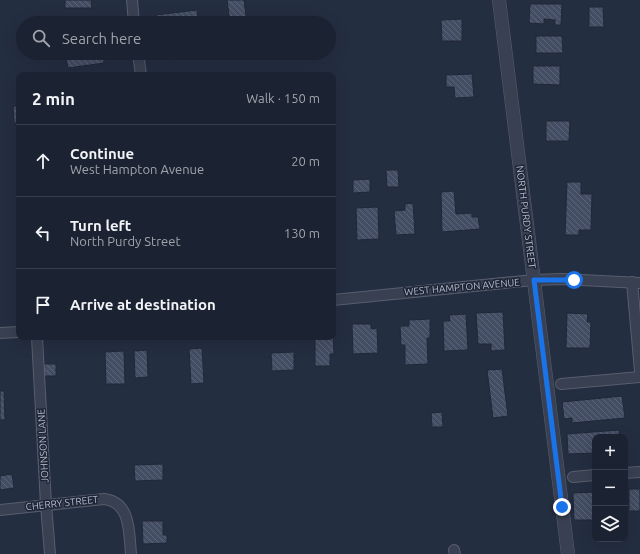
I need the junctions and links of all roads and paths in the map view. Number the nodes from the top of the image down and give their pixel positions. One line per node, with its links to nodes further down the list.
1 (132, 0): 3 (street)
2 (499, 0): 6 (street, NORTH PURDY STREET)
3 (133, 16)
4 (139, 60): 5 (street)
5 (141, 72)
6 (534, 280): 7 (street, WEST HAMPTON AVENUE); 8 (street, WEST HAMPTON AVENUE); 23 (street, NORTH PURDY STREET)
7 (636, 282): 12 (street)
8 (336, 300)
9 (16, 332): 10 (street)
10 (0, 334)
11 (37, 340): 19 (street, JOHNSON LANE)
12 (640, 371)
13 (640, 377): 14 (street)
14 (561, 384)
15 (640, 472): 16 (street)
16 (628, 473)
17 (592, 475): 18 (street)
18 (573, 477)
19 (46, 505): 20 (street, CHERRY STREET); 21 (street, JOHNSON LANE); 22 (street, CHERRY STREET)
20 (0, 510)
21 (50, 554)
22 (131, 554)
23 (568, 554)

